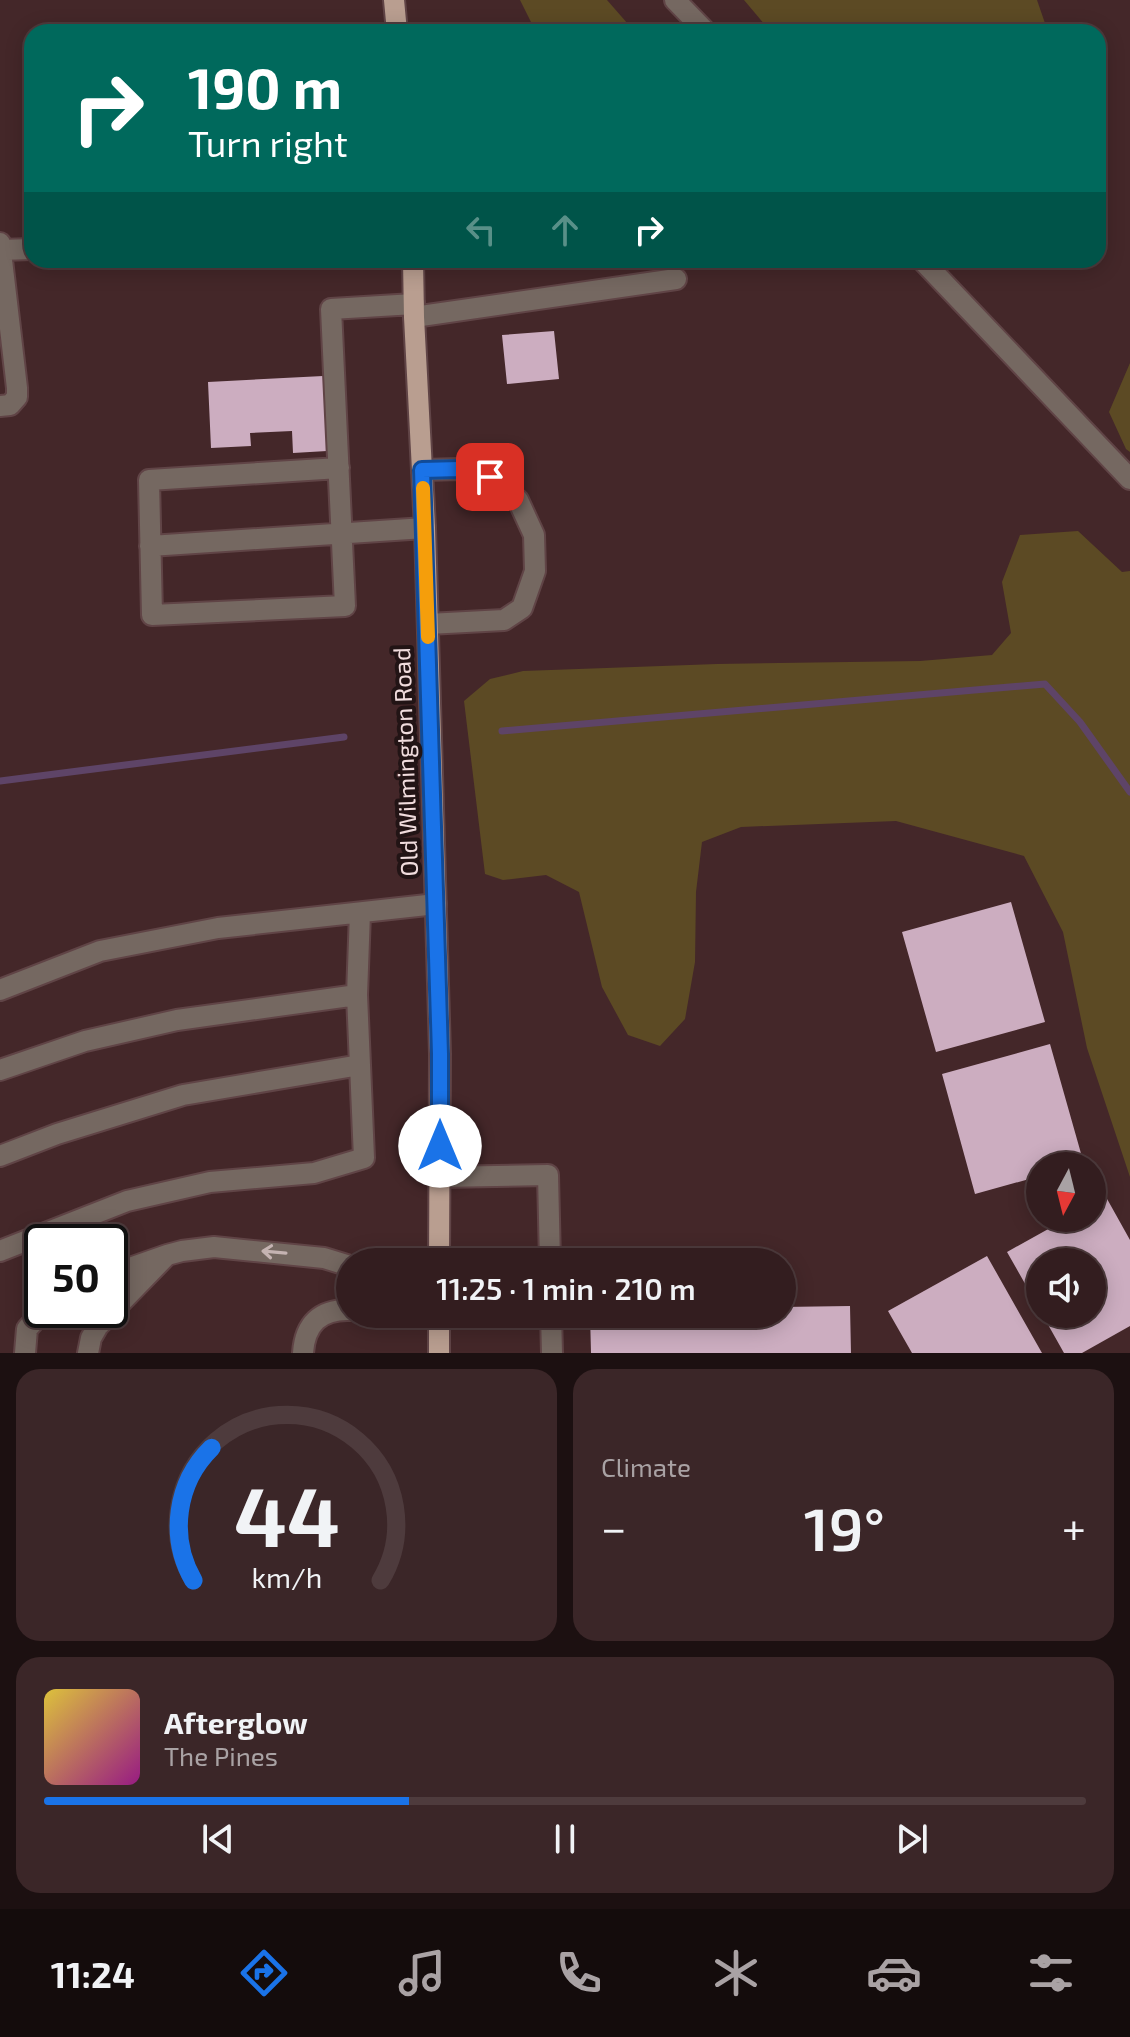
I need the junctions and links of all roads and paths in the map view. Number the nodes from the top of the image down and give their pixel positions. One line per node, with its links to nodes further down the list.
1 (394, 0): 3 (main road)
2 (675, 0): 4 (lane)
3 (396, 24)
4 (698, 24)
5 (0, 243): 7 (lane)
6 (24, 249): 7 (lane)
7 (0, 250): 12 (lane)
8 (413, 268): 11 (main road, Old Wilmington Road)
9 (930, 268): 15 (lane)
10 (676, 279): 11 (lane)
11 (414, 311): 13 (lane); 14 (main road, Old Wilmington Road)
12 (0, 406)
13 (339, 468): 17 (lane); 18 (lane)
14 (422, 470): 16 (main road, Old Wilmington Road); 19 (lane)
15 (1130, 479)
16 (425, 528): 17 (lane); 19 (main road, Old Wilmington Road)
17 (341, 533): 18 (lane); 18 (lane)
18 (150, 546)
19 (428, 624): 20 (main road, Old Wilmington Road)
20 (436, 904): 21 (lane); 27 (main road, Old Wilmington Road)
21 (360, 913): 22 (lane); 23 (lane)
22 (0, 990)
23 (357, 995): 24 (lane); 25 (lane)
24 (360, 1065): 26 (lane); 30 (lane)
25 (0, 1070)
26 (0, 1156)
27 (439, 1177): 28 (main road, Old Wilmington Road); 29 (lane)
28 (439, 1248)
29 (550, 1248)
30 (0, 1251)
31 (167, 1255): 32 (lane, one-way to 31); 33 (lane); 39 (lane)
32 (336, 1262)
33 (128, 1269)
34 (336, 1312): 40 (lane)
35 (28, 1328): 38 (lane)
36 (439, 1328): 41 (main road)
37 (551, 1328): 42 (lane)
38 (25, 1353)
39 (88, 1353)
40 (303, 1353)
41 (439, 1353)
42 (552, 1353)

